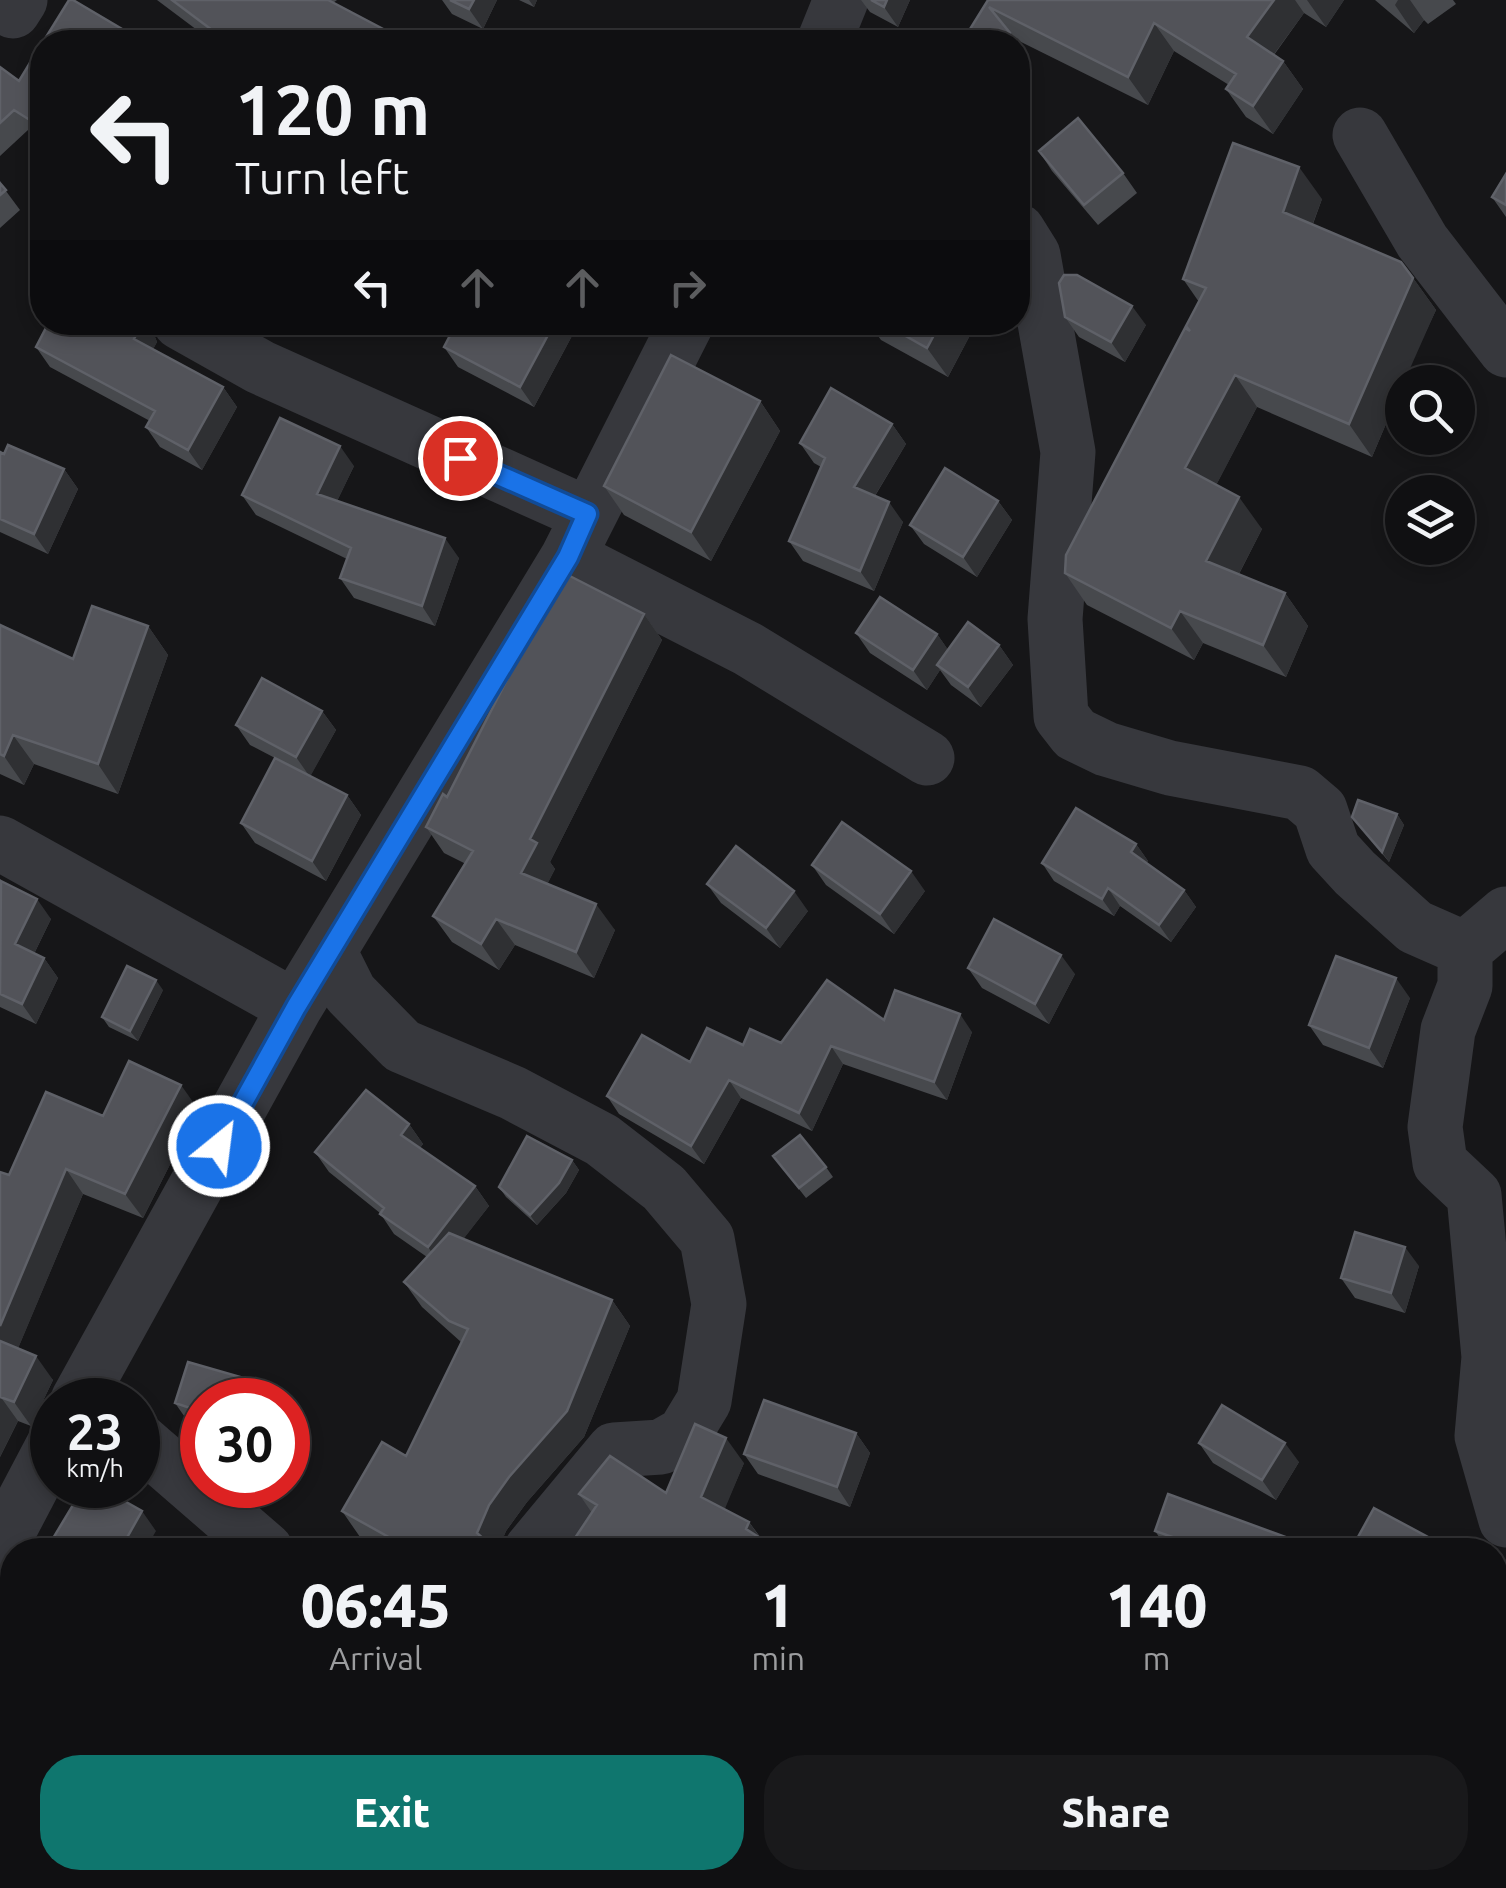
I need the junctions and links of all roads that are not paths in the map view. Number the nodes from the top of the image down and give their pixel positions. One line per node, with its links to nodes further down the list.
1 (841, 0): 2 (street)
2 (829, 30)
3 (1360, 136): 7 (street)
4 (1030, 250): 12 (street)
5 (203, 335): 8 (street)
6 (679, 335): 8 (street)
7 (1506, 350)
8 (577, 535): 9 (street); 13 (street)
9 (927, 758)
10 (0, 843): 14 (street)
11 (1506, 914): 12 (street)
12 (1465, 949): 15 (street)
13 (329, 951): 14 (street); 22 (street)
14 (296, 1007): 16 (street)
15 (1498, 1364): 19 (street)
16 (97, 1378)
17 (160, 1458): 21 (street)
18 (30, 1489): 20 (street)
19 (1506, 1520)
20 (4, 1538)
21 (252, 1538)
22 (541, 1538)

